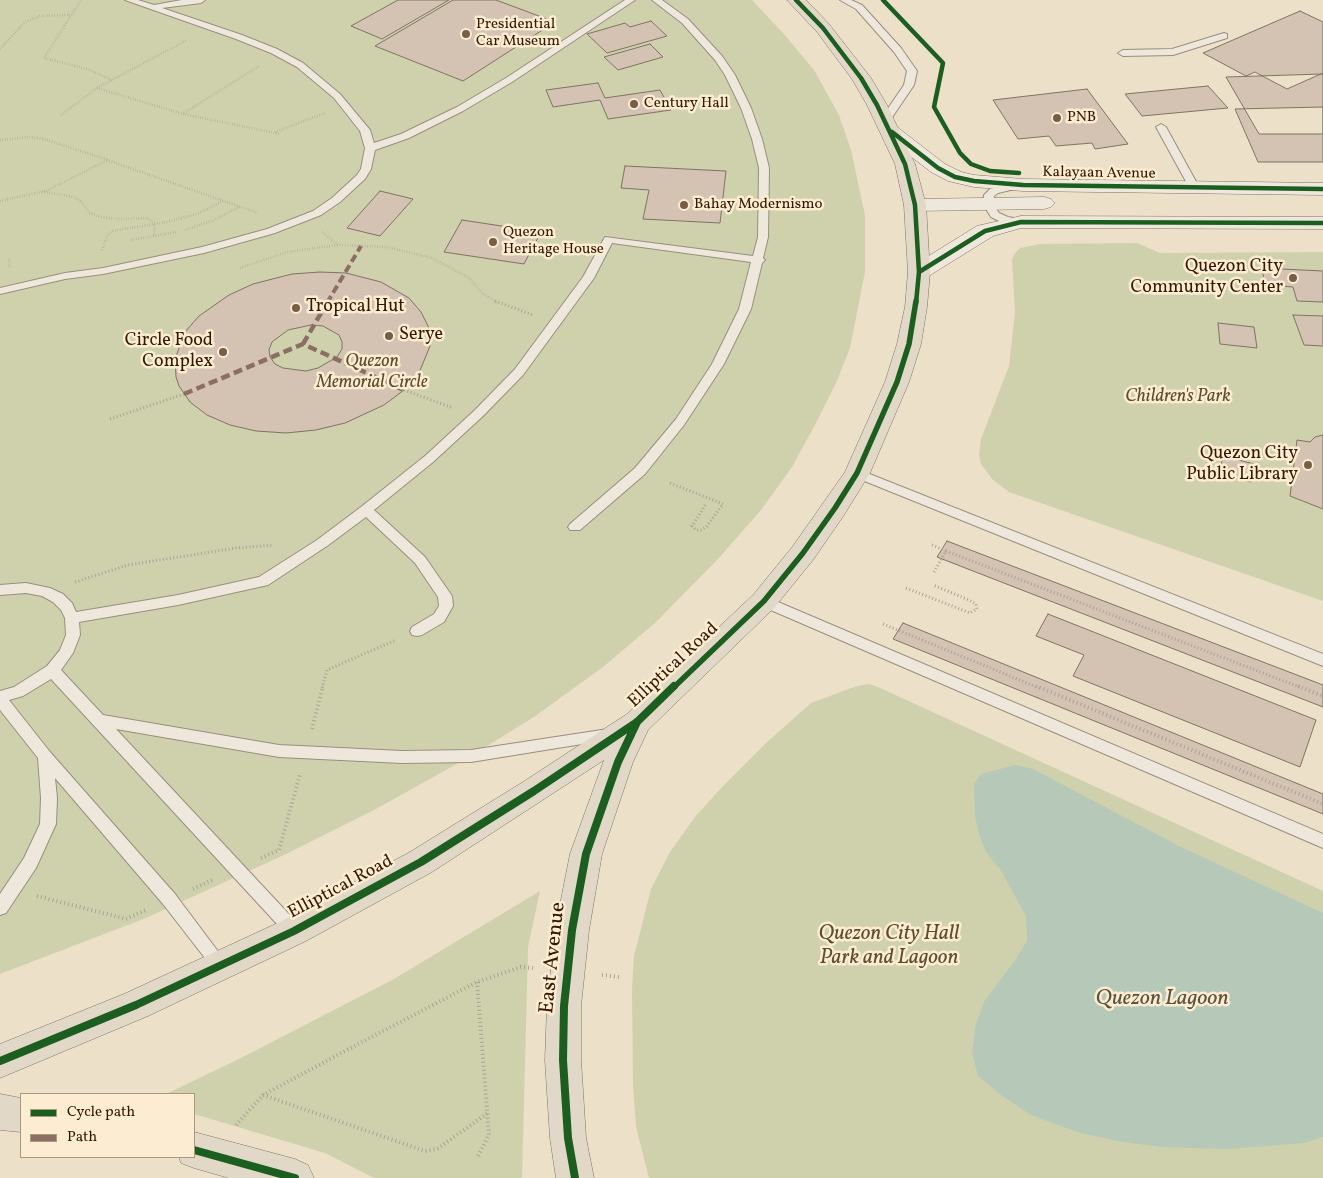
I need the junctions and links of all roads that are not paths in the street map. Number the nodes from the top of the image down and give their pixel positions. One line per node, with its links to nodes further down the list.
1 (129, 0): 7 (lane)
2 (201, 0): 7 (lane)
3 (631, 0): 12 (lane)
4 (656, 0): 19 (lane)
5 (796, 0): 10 (main road, Elliptical Road)
6 (844, 0): 10 (lane)
7 (153, 7): 12 (lane)
8 (1224, 36): 9 (lane)
9 (1123, 53)
10 (888, 125): 15 (main road, Kalayaan Avenue); 16 (main road, Elliptical Road)
11 (1161, 128): 13 (lane)
12 (370, 148): 21 (lane)
13 (1194, 187): 14 (main road, Kalayaan Avenue); 15 (main road, Kalayaan Avenue)
14 (1323, 189)
15 (1020, 203): 16 (main road, Kalayaan Avenue); 17 (main road, Kalayaan Avenue); 18 (main road, Kalayaan Avenue); 20 (main road, Kalayaan Avenue)
16 (915, 204): 20 (main road, Elliptical Road)
17 (1323, 206)
18 (1323, 224)
19 (759, 260): 23 (lane); 24 (lane)
20 (919, 272): 22 (main road, Elliptical Road)
21 (0, 291)
22 (856, 472): 26 (main road, Elliptical Road); 29 (lane)
23 (366, 510): 27 (lane); 28 (lane)
24 (575, 527)
25 (0, 590): 27 (lane)
26 (764, 602): 33 (main road, Elliptical Road); 35 (lane)
27 (72, 618): 30 (lane)
28 (417, 631)
29 (1323, 660)
30 (52, 670): 31 (lane); 32 (lane)
31 (0, 698): 34 (lane)
32 (98, 720): 33 (lane); 37 (lane)
33 (628, 728): 37 (main road, Elliptical Road); 44 (main road, East Avenue)
34 (42, 752): 36 (lane); 38 (lane)
35 (1323, 841)
36 (0, 908)
37 (294, 931): 38 (main road, Elliptical Road)
38 (222, 966): 39 (main road, Elliptical Road)
39 (0, 1061)
40 (0, 1112): 41 (main road)
41 (20, 1115)
42 (195, 1150): 43 (main road)
43 (296, 1178)
44 (575, 1178)

